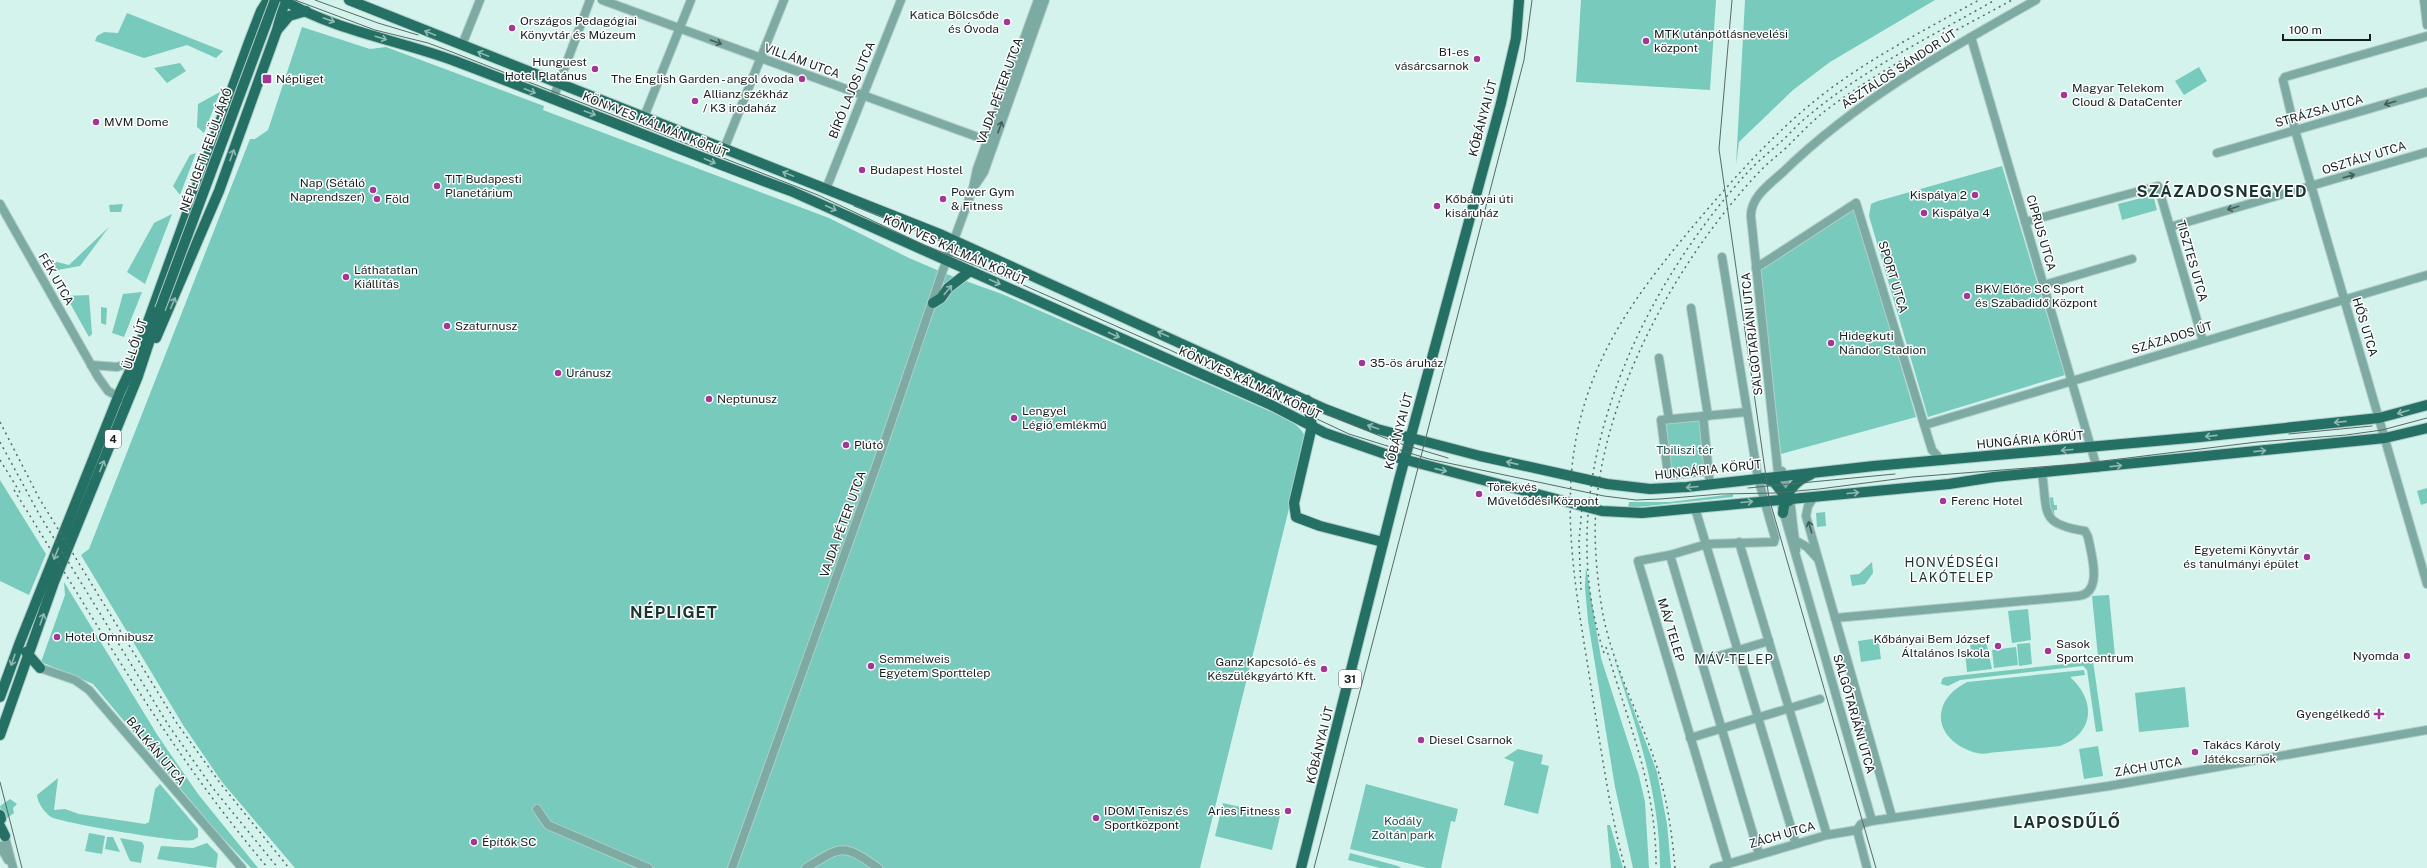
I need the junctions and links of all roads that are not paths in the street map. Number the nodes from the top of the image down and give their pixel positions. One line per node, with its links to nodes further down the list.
1 (258, 0): 18 (main road)
2 (268, 0): 18 (main road)
3 (275, 0): 58 (main road, NÉPLIGETI FELÜLJÁRÓ, bridge)
4 (282, 0): 19 (main road, KÖNYVES KÁLMÁN KÖRÚT); 22 (main road)
5 (296, 0): 19 (main road)
6 (349, 0): 26 (main road, KÖNYVES KÁLMÁN KÖRÚT, one-way to 6)
7 (480, 0): 26 (street)
8 (590, 0): 31 (street)
9 (602, 0): 21 (street, VILLÁM UTCA)
10 (691, 0): 21 (street)
11 (784, 0): 28 (street)
12 (901, 0): 33 (street, BÍRÓ LAJOS UTCA)
13 (1038, 0): 37 (street, VAJDA PÉTER UTCA)
14 (1045, 0): 37 (street, VAJDA PÉTER UTCA, one-way to 14)
15 (1519, 0): 76 (main road, KŐBÁNYAI ÚT)
16 (2036, 0): 24 (street, ASZTALOS SÁNDOR ÚT)
17 (2424, 0): 20 (street)
18 (261, 11): 25 (main road)
19 (306, 11): 22 (main road); 34 (main road, KÖNYVES KÁLMÁN KÖRÚT, one-way to 34)
20 (2427, 25)
21 (679, 29): 28 (street, VILLÁM UTCA, one-way to 28); 35 (street)
22 (277, 30): 27 (main road)
23 (2427, 36): 36 (street, HŐS UTCA)
24 (1971, 37): 44 (street, ASZTALOS SÁNDOR ÚT); 45 (street, CIPRUS UTCA)
25 (249, 42): 27 (main road); 29 (main road)
26 (462, 45): 31 (main road, KÖNYVES KÁLMÁN KÖRÚT, one-way to 26)
27 (270, 50): 30 (main road)
28 (761, 58): 33 (street, VILLÁM UTCA); 38 (street)
29 (243, 62): 30 (main road); 60 (main road)
30 (263, 72): 63 (main road, one-way to 30)
31 (558, 84): 34 (street); 35 (main road, KÖNYVES KÁLMÁN KÖRÚT)
32 (2427, 92): 36 (street, STRÁZSA UTCA, one-way to 36)
33 (863, 96): 37 (street, VILLÁM UTCA); 42 (street, BÍRÓ LAJOS UTCA)
34 (553, 99): 50 (main road, KÖNYVES KÁLMÁN KÖRÚT, one-way to 50)
35 (644, 117): 38 (main road, KÖNYVES KÁLMÁN KÖRÚT)
36 (2295, 130): 40 (street, STRÁZSA UTCA); 41 (street, HŐS UTCA)
37 (991, 142): 47 (street, VAJDA PÉTER UTCA)
38 (724, 149): 42 (main road, KÖNYVES KÁLMÁN KÖRÚT, one-way to 38)
39 (2427, 152): 41 (street, OSZTÁLY UTCA, one-way to 39)
40 (2217, 153)
41 (2311, 185): 46 (street, OSZTÁLY UTCA, one-way to 46); 55 (street, HŐS UTCA)
42 (826, 190): 47 (main road, KÖNYVES KÁLMÁN KÖRÚT)
43 (0, 204): 62 (street, FÉK UTCA)
44 (1752, 206): 51 (street, SALGÓTARJÁNI UTCA)
45 (2025, 222): 46 (street, TISZTES UTCA); 54 (street, CIPRUS UTCA)
46 (2170, 227): 59 (street, TISZTES UTCA)
47 (954, 241): 50 (street, VAJDA PÉTER UTCA); 67 (main road, KÖNYVES KÁLMÁN KÖRÚT, one-way to 47)
48 (1722, 257): 69 (street, SALGÓTARJÁNI UTCA)
49 (2132, 259): 54 (street)
50 (946, 260): 52 (main road, KÖNYVES KÁLMÁN KÖRÚT); 56 (street, VAJDA PÉTER UTCA)
51 (1756, 268): 73 (street, SPORT UTCA); 87 (street, SALGÓTARJÁNI UTCA)
52 (970, 270): 56 (main road, one-way to 52); 74 (main road, KÖNYVES KÁLMÁN KÖRÚT, one-way to 74)
53 (2427, 275): 55 (street, SZÁZADOS ÚT)
54 (2044, 285): 64 (street, CIPRUS UTCA)
55 (2344, 299): 59 (street, SZÁZADOS ÚT); 71 (street, HŐS UTCA)
56 (933, 303): 131 (street, VAJDA PÉTER UTCA)
57 (1691, 308): 70 (street)
58 (160, 309): 60 (main road, ÜLLŐI ÚT); 63 (main road, ÜLLŐI ÚT)
59 (2203, 341): 64 (street, SZÁZADOS ÚT)
60 (135, 358): 62 (street); 65 (main road, ÜLLŐI ÚT / 4)
61 (1659, 358): 72 (street)
62 (91, 365): 65 (street, FÉK UTCA)
63 (138, 376): 66 (main road, ÜLLŐI ÚT / 4)
64 (2072, 381): 73 (street, SZÁZADOS ÚT); 78 (street, CIPRUS UTCA)
65 (119, 395): 66 (street, FÉK UTCA); 103 (main road, ÜLLŐI ÚT / 4, one-way to 103)
66 (128, 400): 105 (main road, ÜLLŐI ÚT / 4, one-way to 66)
67 (1307, 400): 74 (main road); 76 (main road, KÖNYVES KÁLMÁN KÖRÚT, one-way to 67)
68 (2427, 405): 71 (main road, HUNGÁRIA KÖRÚT, one-way to 71)
69 (1747, 412): 70 (street); 88 (street, SALGÓTARJÁNI UTCA)
70 (1706, 416): 72 (street); 84 (street)
71 (2378, 418): 77 (street, HŐS UTCA); 78 (main road, HUNGÁRIA KÖRÚT, one-way to 78)
72 (1669, 419): 84 (street)
73 (1925, 425): 79 (street, SPORT UTCA)
74 (1312, 426): 80 (main road, KÖNYVES KÁLMÁN KÖRÚT); 95 (main road)
75 (2427, 428): 77 (main road)
76 (1411, 438): 80 (main road, KŐBÁNYAI ÚT / 31); 90 (main road, KÖNYVES KÁLMÁN KÖRÚT, one-way to 76)
77 (2385, 438): 83 (main road, one-way to 77); 100 (street, HŐS UTCA)
78 (2091, 448): 81 (main road, HUNGÁRIA KÖRÚT, one-way to 81); 83 (street, CIPRUS UTCA)
79 (1932, 450): 81 (street); 82 (street)
80 (1405, 460): 93 (main road, KÖNYVES KÁLMÁN KÖRÚT, one-way to 93); 95 (main road, KŐBÁNYAI ÚT / 31)
81 (1942, 461): 82 (main road, HUNGÁRIA KÖRÚT)
82 (1922, 463): 85 (main road, HUNGÁRIA KÖRÚT)
83 (2097, 468): 86 (main road)
84 (1709, 471): 89 (street)
85 (1818, 472): 87 (main road, HUNGÁRIA KÖRÚT); 92 (main road)
86 (2042, 473): 91 (main road, one-way to 86); 101 (street)
87 (1781, 476): 88 (main road, HUNGÁRIA KÖRÚT); 92 (main road)
88 (1760, 478): 89 (main road, HUNGÁRIA KÖRÚT); 92 (main road)
89 (1710, 485): 90 (main road, HUNGÁRIA KÖRÚT, one-way to 90)
90 (1634, 488)
91 (1814, 497): 92 (main road); 99 (street, SALGÓTARJÁNI UTCA, one-way to 91)
92 (1782, 498): 93 (main road, one-way to 92); 94 (street, SALGÓTARJÁNI UTCA); 96 (street, MÁV TELEP)
93 (1695, 508): 97 (street)
94 (1793, 539): 99 (street, SALGÓTARJÁNI UTCA); 120 (street, SALGÓTARJÁNI UTCA)
95 (1383, 542): 134 (main road, KŐBÁNYAI ÚT / 31)
96 (1740, 542): 97 (street, MÁV TELEP); 102 (street)
97 (1706, 544): 98 (street, MÁV TELEP); 104 (street)
98 (1670, 555): 106 (street, MÁV TELEP); 116 (street, MÁV TELEP)
99 (1819, 560): 101 (street, SALGÓTARJÁNI UTCA)
100 (2427, 584)
101 (1835, 618): 118 (street, SALGÓTARJÁNI UTCA)
102 (1769, 641): 104 (street, MÁV TELEP); 111 (street)
103 (20, 642): 105 (main road); 109 (main road, ÜLLŐI ÚT / 4, one-way to 109)
104 (1738, 650): 106 (street, MÁV TELEP); 112 (street)
105 (29, 656): 107 (main road); 108 (main road, ÜLLŐI ÚT / 4)
106 (1702, 661): 113 (street, MÁV TELEP)
107 (40, 668): 108 (main road); 129 (street, BALKÁN UTCA)
108 (20, 680): 115 (main road, ÜLLŐI ÚT / 4)
109 (0, 697)
110 (1820, 699): 111 (street)
111 (1789, 708): 112 (street); 122 (street)
112 (1758, 718): 113 (street); 124 (street)
113 (1722, 728): 116 (street); 126 (street, MÁV TELEP)
114 (2427, 730): 118 (street, ZÁCH UTCA)
115 (0, 735)
116 (1690, 738): 127 (street, MÁV TELEP)
117 (537, 810): 130 (street)
118 (1892, 816): 120 (street, ZÁCH UTCA)
119 (0, 819): 123 (main road)
120 (1872, 821): 121 (street)
121 (1857, 830): 122 (street, ZÁCH UTCA); 136 (street)
122 (1827, 835): 124 (street, ZÁCH UTCA)
123 (5, 836): 128 (street)
124 (1796, 844): 126 (street, ZÁCH UTCA)
125 (0, 846): 128 (street)
126 (1759, 854): 127 (street, ZÁCH UTCA)
127 (1728, 863): 135 (street, ZÁCH UTCA)
128 (13, 868)
129 (242, 868)
130 (648, 868)
131 (732, 868)
132 (806, 868): 133 (street)
133 (878, 868)
134 (1301, 868)
135 (1714, 868)
136 (1867, 868)

